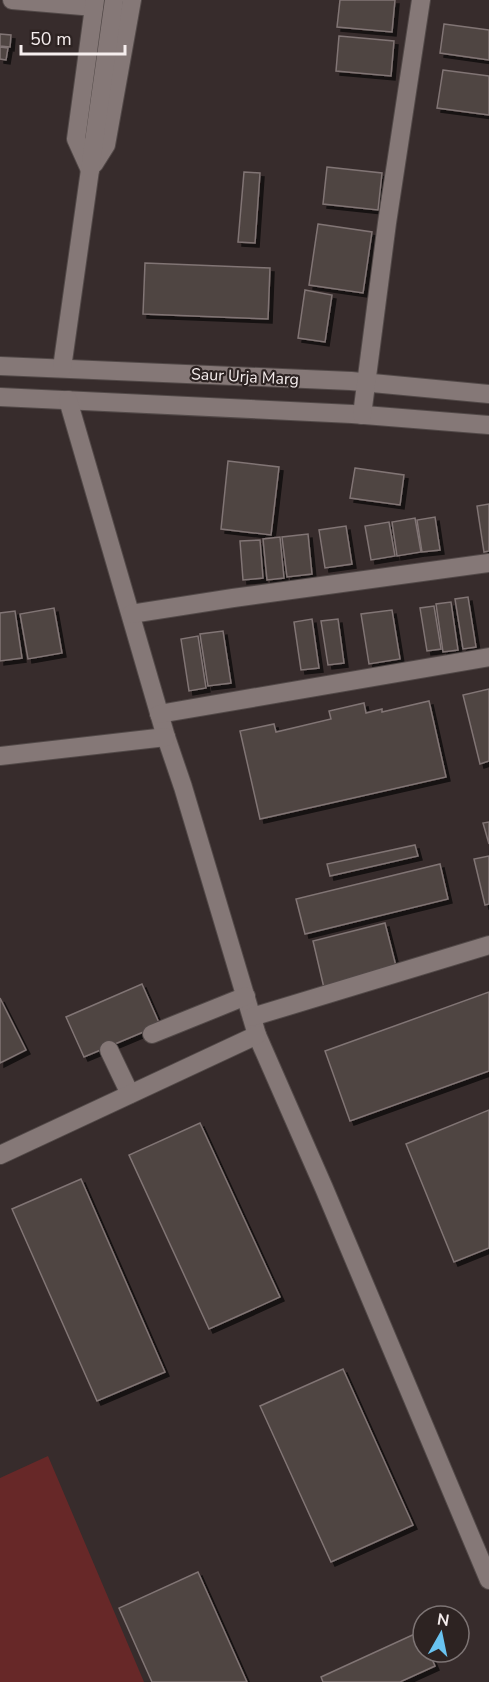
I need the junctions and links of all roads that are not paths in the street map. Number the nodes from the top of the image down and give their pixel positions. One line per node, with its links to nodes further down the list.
1 (12, 0): 5 (street)
2 (114, 0): 6 (street)
3 (132, 0): 6 (street)
4 (421, 0): 9 (street)
5 (94, 4): 6 (street)
6 (90, 170): 8 (street)
7 (0, 366): 8 (street, Saur Urja Marg)
8 (62, 368): 9 (street, Saur Urja Marg)
9 (367, 383): 10 (street, Saur Urja Marg); 13 (street)
10 (489, 394)
11 (0, 397): 12 (street, Saur Urja Marg)
12 (68, 400): 13 (street, Saur Urja Marg); 16 (street)
13 (362, 415): 14 (street, Saur Urja Marg)
14 (489, 425)
15 (489, 562): 16 (street)
16 (131, 614): 18 (street)
17 (489, 657): 18 (street)
18 (159, 714): 19 (street)
19 (166, 737): 20 (street); 22 (street)
20 (0, 756)
21 (489, 945): 23 (street)
22 (246, 996): 23 (street); 24 (street)
23 (252, 1017): 25 (street)
24 (152, 1034)
25 (257, 1035): 27 (street); 29 (street)
26 (109, 1050): 27 (street)
27 (130, 1094): 28 (street)
28 (0, 1155)
29 (489, 1580)

